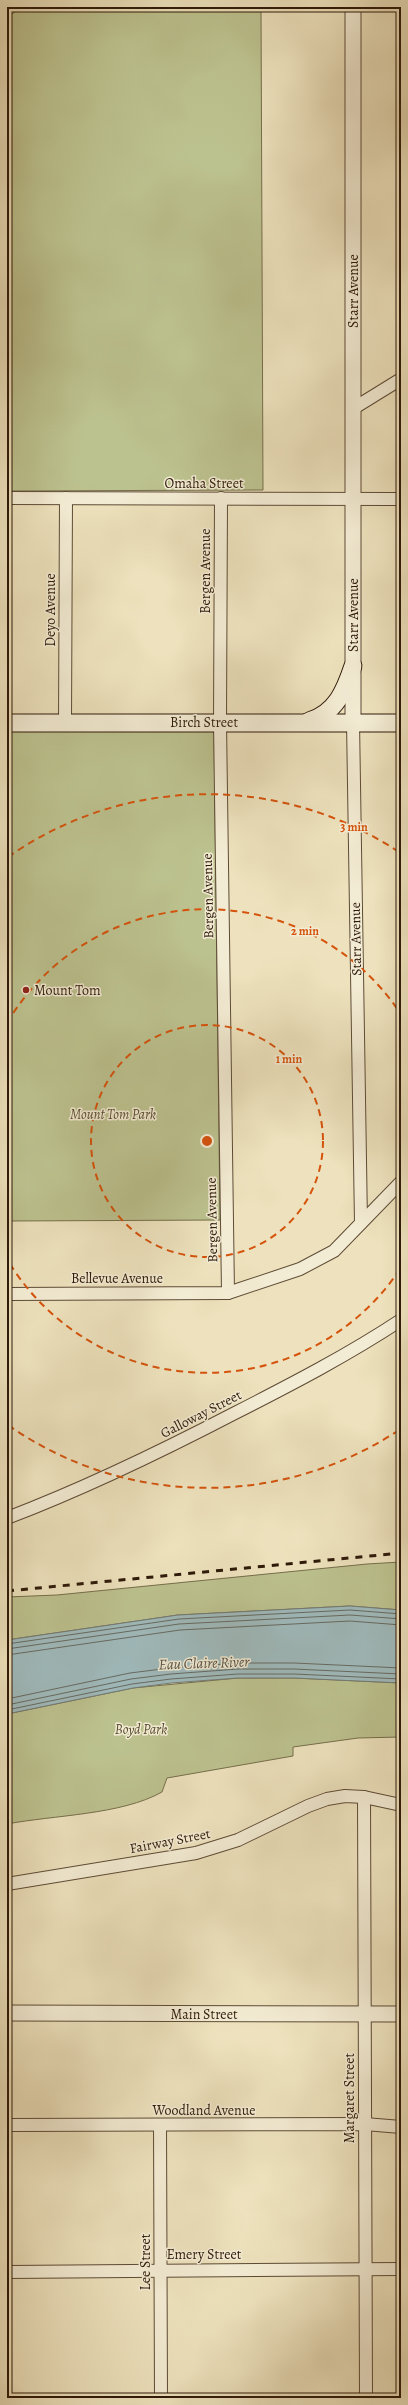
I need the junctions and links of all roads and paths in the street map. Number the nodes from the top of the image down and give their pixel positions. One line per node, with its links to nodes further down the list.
1 (353, 7): 3 (street, Starr Avenue)
2 (401, 379): 3 (street)
3 (354, 408): 7 (street, Starr Avenue)
4 (7, 498): 5 (street, Omaha Street)
5 (66, 498): 6 (street, Omaha Street); 10 (street, Deyo Avenue)
6 (221, 498): 7 (street, Omaha Street); 11 (street, Bergen Avenue)
7 (354, 499): 8 (street, Omaha Street); 9 (street, Starr Avenue)
8 (401, 499)
9 (353, 666): 12 (main road); 13 (street, Starr Avenue)
10 (65, 722): 11 (main road, Birch Street); 14 (main road, Birch Street)
11 (220, 722): 12 (main road, Birch Street); 18 (street, Bergen Avenue)
12 (304, 722): 13 (main road, Birch Street)
13 (353, 722): 15 (main road, Birch Street); 17 (street, Starr Avenue)
14 (7, 723)
15 (401, 723)
16 (401, 1182): 17 (street, Bellevue Avenue)
17 (361, 1223): 18 (street, Bellevue Avenue)
18 (228, 1293): 19 (street, Bellevue Avenue)
19 (7, 1294)
20 (401, 1320): 21 (street, Galloway Street)
21 (7, 1518)
22 (364, 1797): 23 (street, Fairway Street); 24 (street, Fairway Street); 26 (street, Margaret Street)
23 (401, 1805)
24 (7, 1884)
25 (7, 2013): 26 (street, Main Street)
26 (364, 2014): 27 (street, Main Street); 28 (street, Margaret Street)
27 (401, 2014)
28 (364, 2124): 30 (street, Woodland Avenue); 31 (street, Woodland Avenue); 34 (street, Margaret Street)
29 (7, 2125): 30 (street, Woodland Avenue)
30 (160, 2125): 33 (street, Lee Street)
31 (401, 2127)
32 (401, 2269): 34 (street, Emery Street)
33 (160, 2270): 34 (street, Emery Street); 35 (street, Emery Street); 36 (street, Lee Street)
34 (366, 2270): 37 (street, Margaret Street)
35 (7, 2272)
36 (161, 2398)
37 (366, 2398)

